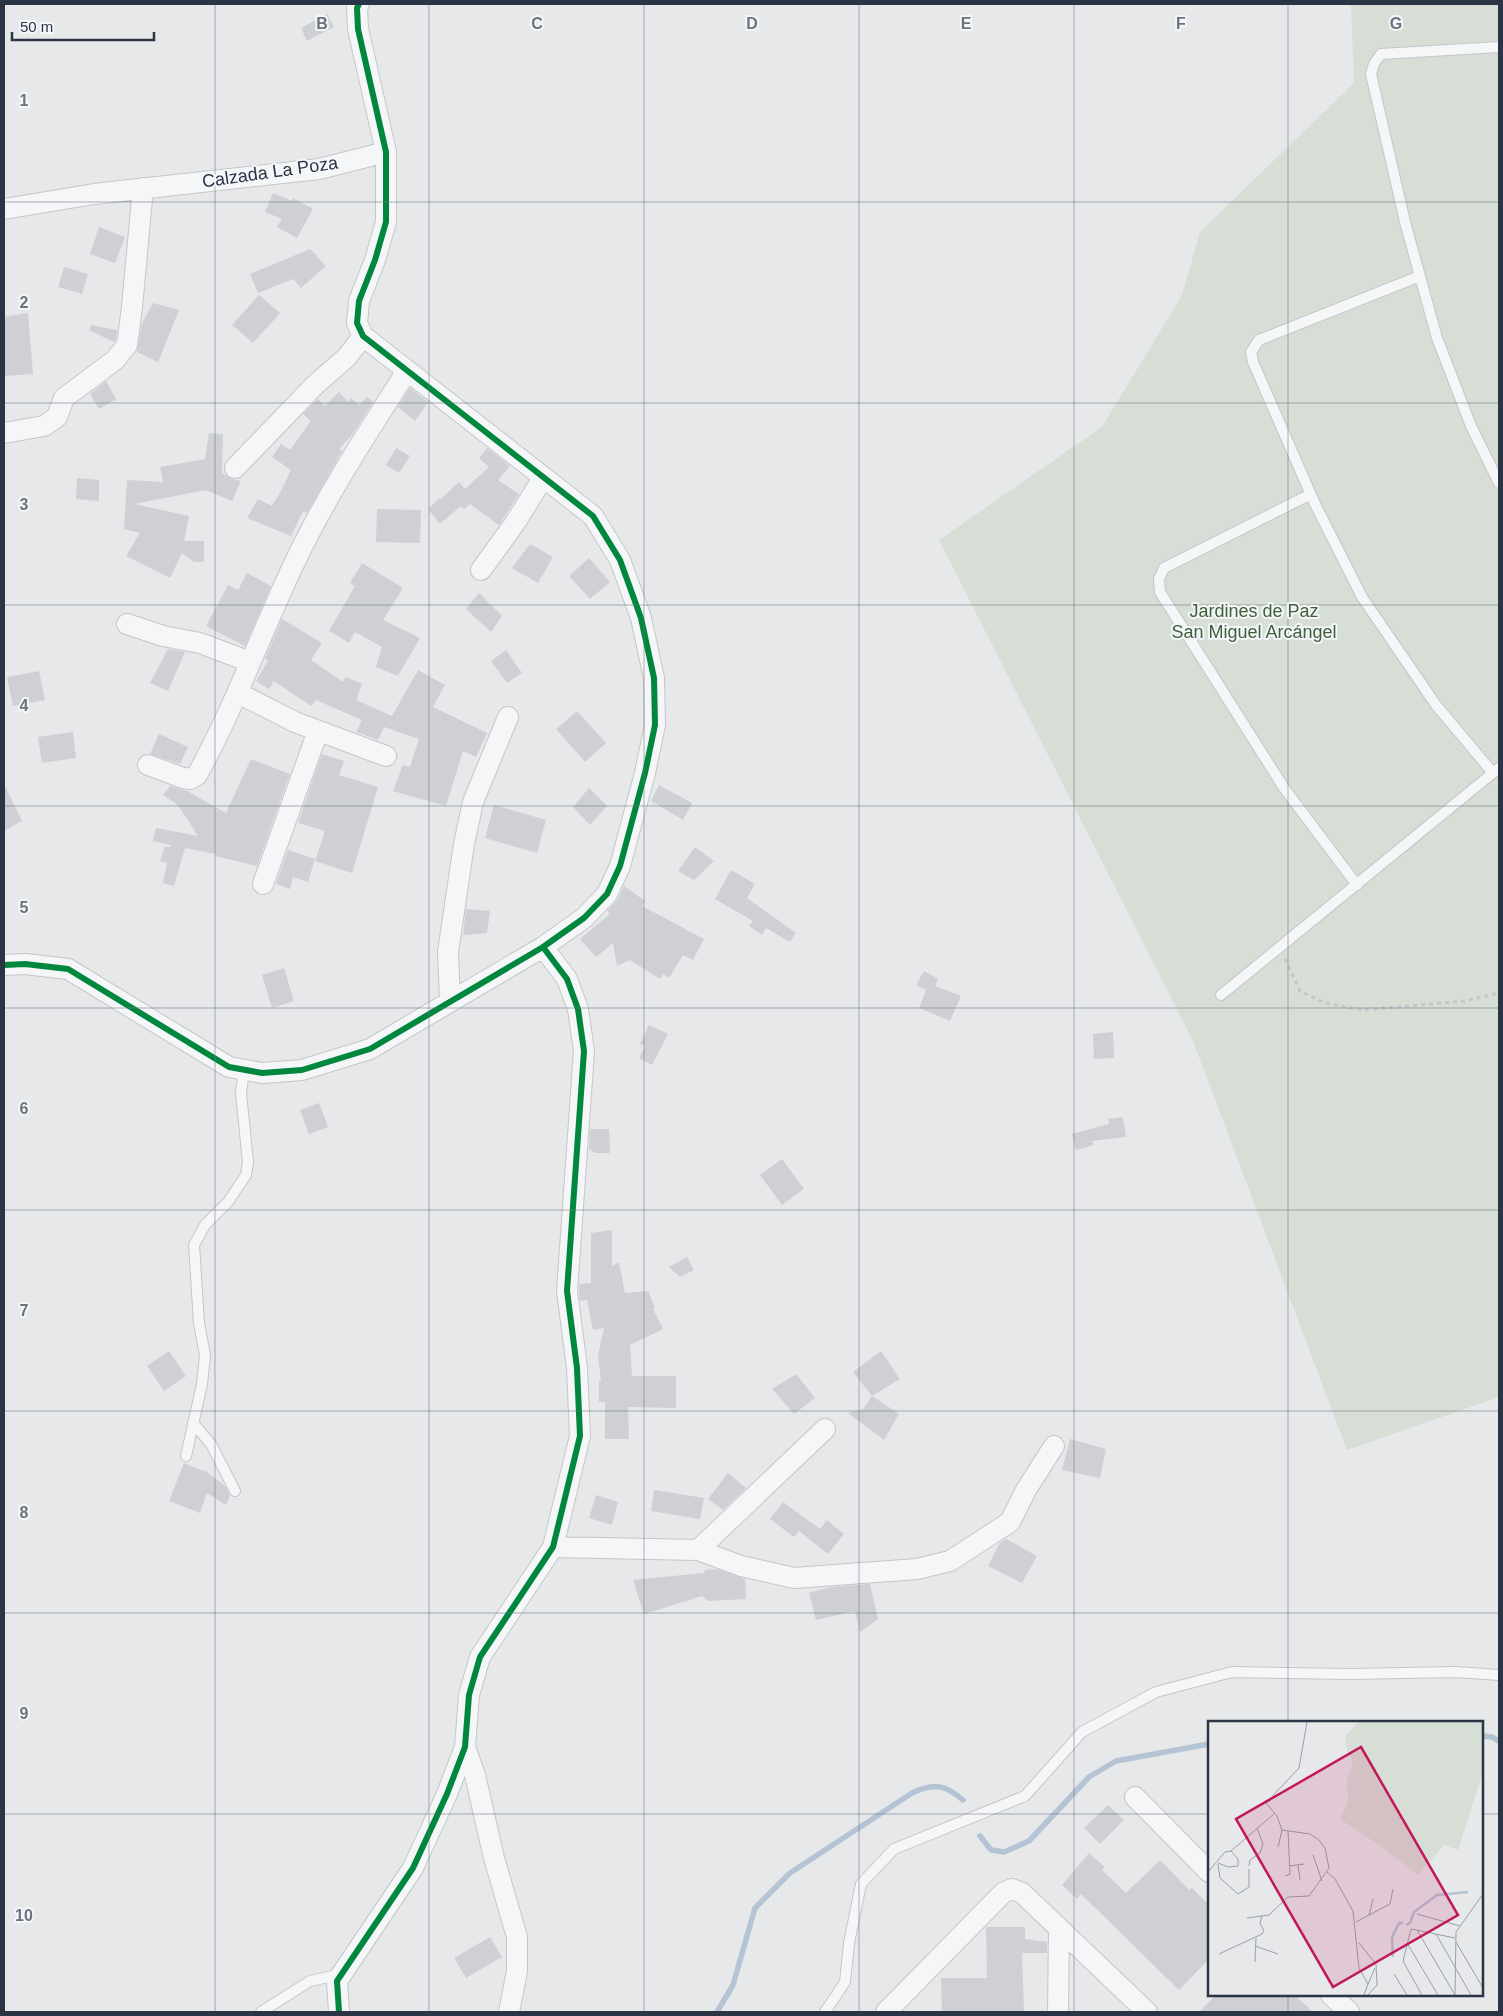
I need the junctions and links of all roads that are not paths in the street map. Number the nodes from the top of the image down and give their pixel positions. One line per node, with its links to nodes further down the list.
1 (359, 4): 3 (street)
2 (1499, 47): 6 (lane)
3 (386, 152): 4 (street, Calzada La Poza); 7 (street)
4 (143, 188): 5 (street, Calzada La Poza); 9 (street)
5 (4, 209)
6 (1420, 276): 12 (lane); 13 (lane)
7 (362, 336): 8 (street); 10 (street)
8 (407, 371): 11 (street); 16 (street)
9 (4, 433)
10 (235, 468)
11 (543, 478): 14 (street); 25 (street)
12 (1499, 483)
13 (1311, 494): 22 (lane); 24 (lane)
14 (481, 570)
15 (127, 624): 16 (street)
16 (250, 662): 17 (street)
17 (238, 693): 19 (street); 21 (street)
18 (508, 717): 28 (street)
19 (318, 731): 20 (street); 23 (street)
20 (386, 756)
21 (148, 765)
22 (1496, 771): 24 (lane)
23 (263, 884)
24 (1357, 885): 27 (lane)
25 (543, 947): 28 (street); 35 (street)
26 (4, 965): 29 (street)
27 (1221, 995)
28 (450, 1001): 29 (street)
29 (244, 1070): 30 (lane)
30 (193, 1423): 33 (lane); 34 (lane)
31 (825, 1429): 36 (street)
32 (1054, 1446): 36 (street)
33 (186, 1456)
34 (235, 1492)
35 (553, 1547): 36 (street); 38 (street)
36 (698, 1550)
37 (1499, 1675): 48 (lane)
38 (465, 1747): 42 (street); 47 (street)
39 (1135, 1797): 40 (street)
40 (1208, 1871)
41 (1059, 1928): 44 (street); 49 (street); 50 (street)
42 (342, 1973): 45 (lane); 46 (street)
43 (1332, 1996): 51 (street)
44 (894, 2009)
45 (261, 2012)
46 (340, 2012)
47 (509, 2012)
48 (825, 2012)
49 (1058, 2012)
50 (1147, 2012)
51 (1349, 2012)

